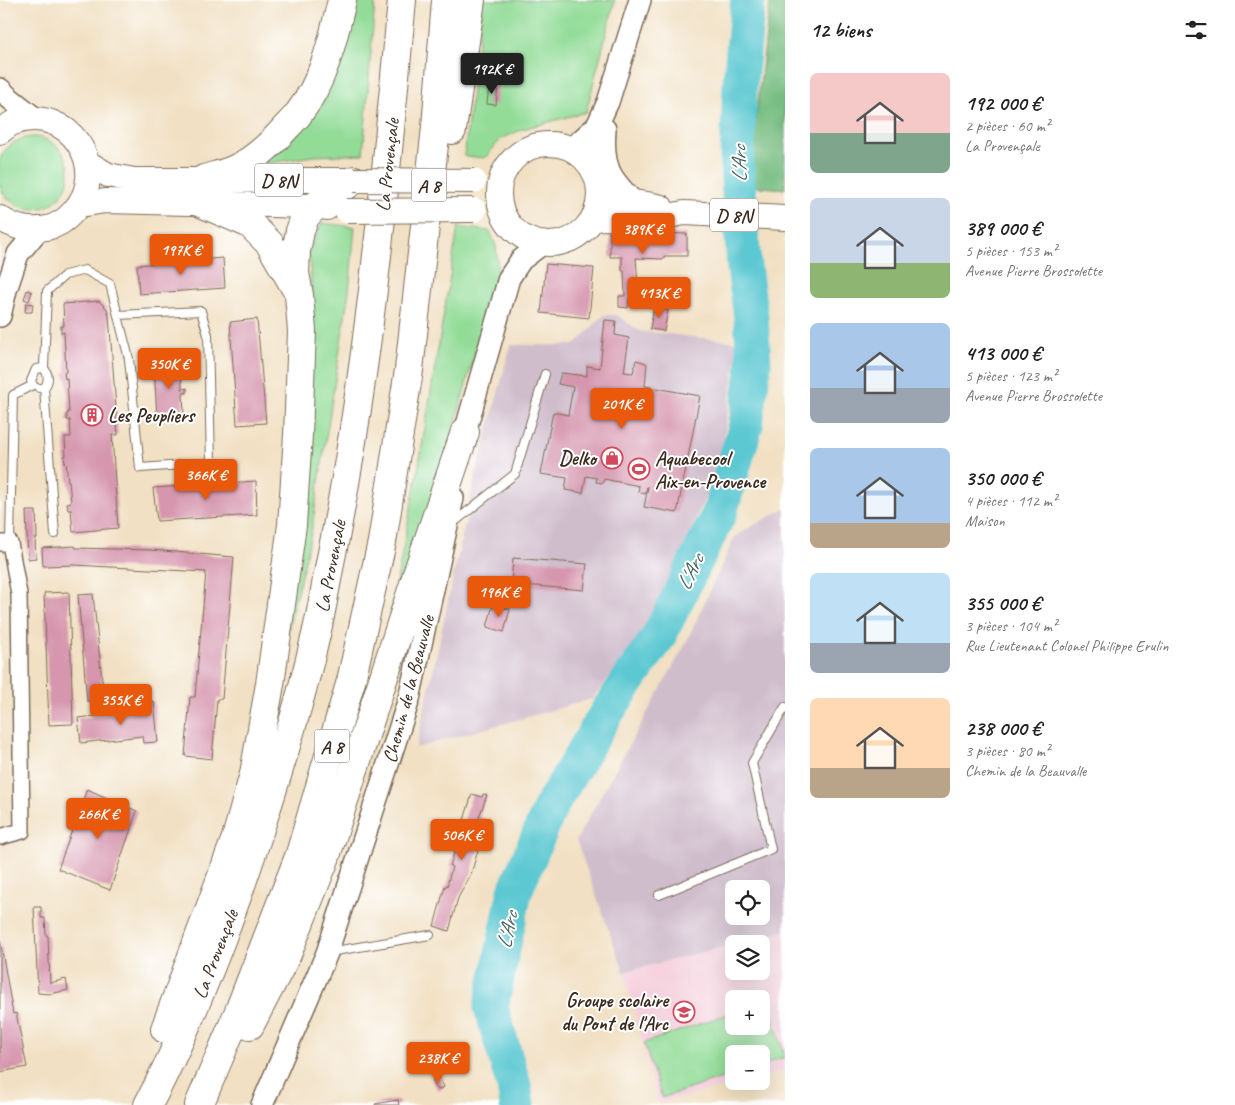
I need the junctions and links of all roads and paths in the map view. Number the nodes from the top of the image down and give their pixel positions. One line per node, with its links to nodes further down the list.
1 (342, 0): 17 (highway)
2 (402, 0): 46 (highway, La Provençale / A 8)
3 (446, 0): 32 (highway, A 8)
4 (471, 0): 32 (highway)
5 (640, 0): 7 (street)
6 (0, 88): 8 (street)
7 (608, 102): 9 (street); 18 (street)
8 (36, 119): 10 (main road); 12 (main road)
9 (597, 126): 11 (street); 13 (street)
10 (0, 132)
11 (571, 148): 13 (main road); 14 (main road)
12 (88, 164): 17 (main road, D 8N); 19 (main road)
13 (590, 165): 16 (main road)
14 (501, 178): 15 (main road, D 8N, bridge); 21 (main road)
15 (354, 180): 17 (main road, D 8N); 20 (highway)
16 (599, 190): 18 (main road, D 8N); 24 (main road)
17 (202, 191): 19 (main road, D 8N); 20 (main road, D 8N); 28 (highway)
18 (635, 203): 22 (main road, D 8N)
19 (80, 205): 26 (main road)
20 (315, 206): 21 (main road, D 8N, bridge); 28 (highway)
21 (500, 208): 27 (main road)
22 (684, 213): 24 (main road, D 8N); 25 (main road, D 8N)
23 (0, 218): 26 (main road)
24 (593, 218): 27 (main road)
25 (785, 218)
26 (38, 230): 30 (street)
27 (542, 244): 36 (street, Chemin de la Beauvalle)
28 (299, 295): 45 (highway)
29 (118, 315): 29 (lane); 31 (lane)
30 (0, 316)
31 (44, 368): 34 (lane); 35 (lane)
32 (409, 370): 47 (highway, A 8)
33 (544, 374): 37 (lane)
34 (33, 385): 35 (lane); 39 (lane)
35 (44, 388): 38 (lane)
36 (465, 432): 37 (street, Chemin de la Beauvalle); 48 (highway)
37 (448, 527): 44 (street, Chemin de la Beauvalle)
38 (55, 534)
39 (5, 543): 41 (street)
40 (785, 707): 42 (lane)
41 (0, 837)
42 (659, 895)
43 (430, 935): 44 (lane)
44 (327, 953): 49 (street, Chemin de la Beauvalle)
45 (134, 1105)
46 (148, 1105)
47 (198, 1105)
48 (207, 1105)
49 (262, 1105)

